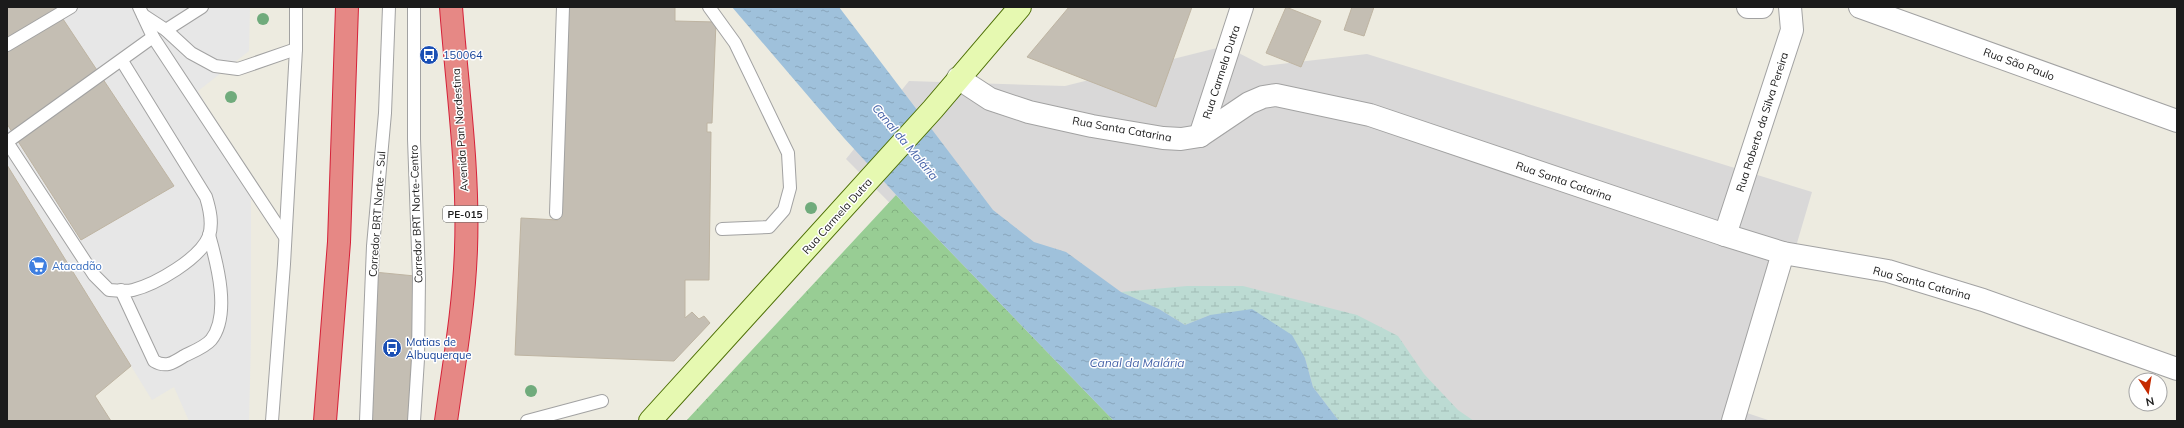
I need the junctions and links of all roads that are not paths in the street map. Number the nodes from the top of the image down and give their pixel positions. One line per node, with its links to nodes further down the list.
1 (71, 7): 21 (lane)
2 (202, 7): 18 (lane)
3 (296, 7): 22 (lane)
4 (347, 7): 38 (highway)
5 (389, 7): 39 (lane, Corredor BRT Norte - Sul)
6 (414, 7): 20 (lane, Corredor BRT Norte-Centro)
7 (421, 7): 20 (lane)
8 (450, 7): 41 (highway, Avenida Pan Nordestina / PE-015)
9 (563, 7): 28 (lane)
10 (709, 7): 29 (lane)
11 (1020, 7): 24 (street, Rua Carmela Dutra)
12 (1242, 7): 26 (street, Rua Carmela Dutra)
13 (1748, 7): 14 (street)
14 (1762, 7)
15 (1790, 7): 31 (street, Rua Roberto da Silva Pereira)
16 (1860, 7): 25 (street, Rua São Paulo)
17 (141, 11): 18 (lane); 19 (lane)
18 (166, 30): 22 (lane)
19 (153, 37): 23 (lane); 32 (lane)
20 (414, 43): 40 (lane, Corredor BRT Norte-Centro)
21 (7, 45)
22 (296, 49): 32 (lane)
23 (122, 61): 27 (lane); 30 (lane)
24 (958, 78): 26 (street, Rua Santa Catarina); 43 (street, Rua Carmela Dutra)
25 (2177, 121)
26 (1200, 136): 31 (street, Rua Santa Catarina)
27 (7, 142): 34 (lane)
28 (556, 213)
29 (722, 229)
30 (209, 235): 34 (lane); 34 (lane)
31 (1725, 235): 33 (street, Rua Santa Catarina)
32 (284, 237): 37 (lane)
33 (1782, 253): 35 (street, Rua Santa Catarina); 44 (street)
34 (121, 290)
35 (2177, 369)
36 (602, 401): 42 (lane)
37 (272, 421)
38 (325, 421)
39 (366, 421)
40 (414, 421)
41 (446, 421)
42 (527, 421)
43 (650, 421)
44 (1733, 421)

